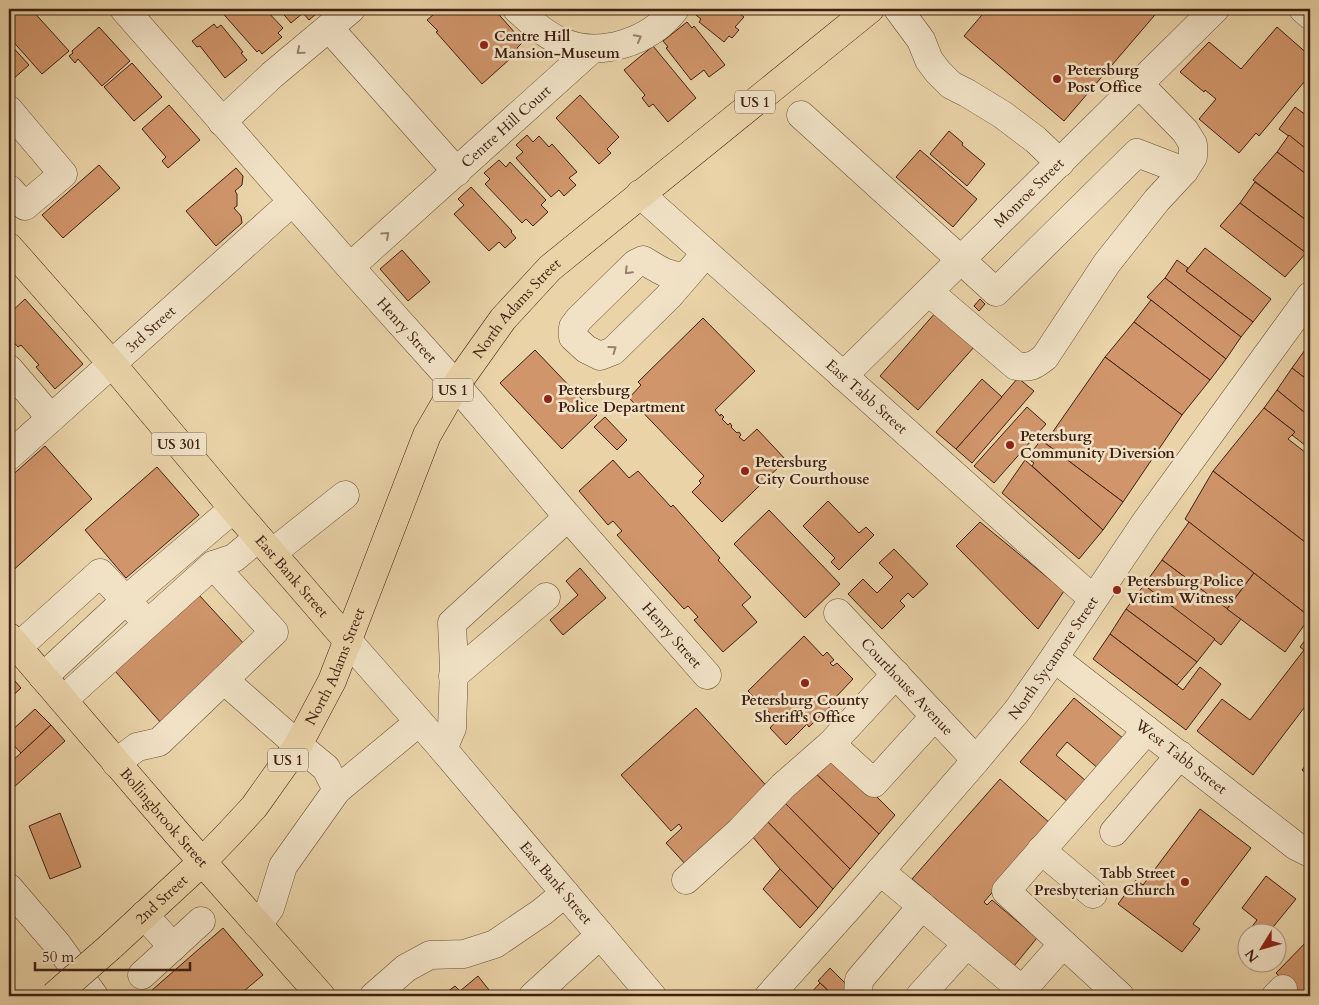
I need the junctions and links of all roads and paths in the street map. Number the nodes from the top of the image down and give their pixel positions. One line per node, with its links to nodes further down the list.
1 (351, 9): 10 (street)
2 (517, 9): 11 (street)
3 (675, 9): 11 (street, one-way to 3)
4 (870, 9): 20 (main road, North Adams Street / US 1)
5 (898, 9): 16 (street)
6 (1215, 9): 12 (street, Monroe Street)
7 (1303, 9): 9 (street)
8 (127, 10): 15 (street, Henry Street)
9 (1310, 15)
10 (329, 28): 15 (street, one-way to 15); 18 (street)
11 (592, 49): 18 (street, Centre Hill Court)
12 (1139, 84): 16 (street, Monroe Street); 17 (street)
13 (9, 110): 19 (street)
14 (801, 115): 24 (street)
15 (222, 122): 21 (street, Henry Street)
16 (1060, 163): 24 (street, Monroe Street)
17 (1184, 171): 24 (street); 27 (street)
18 (456, 172): 25 (street, Centre Hill Court, one-way to 18)
19 (9, 188)
20 (640, 194): 23 (street, East Tabb Street); 32 (main road, North Adams Street / US 1)
21 (292, 202): 25 (street, Henry Street); 29 (street, 3rd Street)
22 (9, 247): 29 (main road, East Bank Street / US 301)
23 (706, 253): 26 (street); 31 (street, East Tabb Street)
24 (962, 260): 27 (street, Monroe Street)
25 (350, 267): 32 (street, Henry Street)
26 (686, 276)
27 (929, 292): 31 (street, Monroe Street)
28 (1310, 296): 41 (street, North Sycamore Street)
29 (112, 364): 33 (street, 3rd Street); 36 (main road, East Bank Street / US 301)
30 (9, 369): 33 (street)
31 (844, 376): 41 (street, East Tabb Street)
32 (456, 385): 37 (street, Henry Street); 45 (main road, North Adams Street / US 1)
33 (51, 418): 34 (street, 3rd Street)
34 (9, 456)
35 (345, 495): 38 (street)
36 (234, 509): 38 (main road, East Bank Street / US 301); 42 (street)
37 (568, 517): 49 (street, Henry Street); 50 (street)
38 (265, 546): 39 (street); 45 (main road, East Bank Street / US 301)
39 (213, 565): 44 (street); 52 (street)
40 (546, 597): 50 (street)
41 (1093, 599): 47 (street, North Sycamore Street)
42 (126, 600): 44 (street); 46 (street); 51 (street)
43 (838, 613): 48 (street, Courthouse Avenue)
44 (148, 624): 53 (street)
45 (348, 641): 55 (street, East Bank Street); 58 (main road, North Adams Street / US 1)
46 (13, 642): 51 (main road, Bollingbrook Street)
47 (1054, 658): 56 (street, West Tabb Street); 61 (street, North Sycamore Street)
48 (896, 674): 54 (street, Courthouse Avenue); 57 (street)
49 (707, 675)
50 (454, 676): 59 (street)
51 (43, 677): 53 (main road, Bollingbrook Street)
52 (224, 680): 58 (street); 62 (street)
53 (63, 700): 62 (main road, Bollingbrook Street)
54 (935, 716): 57 (street); 61 (street, Courthouse Avenue)
55 (419, 722): 59 (street, East Bank Street); 63 (street)
56 (1147, 730): 60 (street, West Tabb Street); 65 (street)
57 (831, 744): 69 (street)
58 (298, 745): 63 (street); 67 (main road, North Adams Street / US 1)
59 (443, 749): 71 (street, East Bank Street)
60 (1180, 755): 64 (street); 66 (street, West Tabb Street)
61 (976, 760): 68 (street, North Sycamore Street)
62 (116, 763): 67 (main road, Bollingbrook Street)
63 (337, 790): 76 (street)
64 (1114, 832)
65 (1041, 850): 72 (street); 79 (street)
66 (1310, 853)
67 (202, 862): 74 (main road, 2nd Street / US 1); 76 (main road, Bollingbrook Street)
68 (880, 871): 73 (street); 89 (street, North Sycamore Street)
69 (686, 880)
70 (9, 888): 84 (street)
71 (565, 892): 77 (street, East Bank Street); 86 (street)
72 (1092, 894)
73 (922, 906): 78 (street); 90 (street)
74 (144, 914): 80 (street); 83 (main road, 2nd Street / US 1, bridge)
75 (201, 921): 80 (street)
76 (258, 925): 85 (main road, Bollingbrook Street)
77 (600, 935): 87 (street); 88 (street, East Bank Street)
78 (967, 944): 82 (street); 91 (street)
79 (1063, 944): 82 (street); 92 (street)
80 (173, 947): 81 (street)
81 (142, 975)
82 (1019, 993)
83 (54, 996)
84 (94, 996)
85 (321, 996)
86 (374, 996)
87 (533, 996)
88 (652, 996)
89 (769, 996)
90 (858, 996)
91 (920, 996)
92 (1120, 996)

